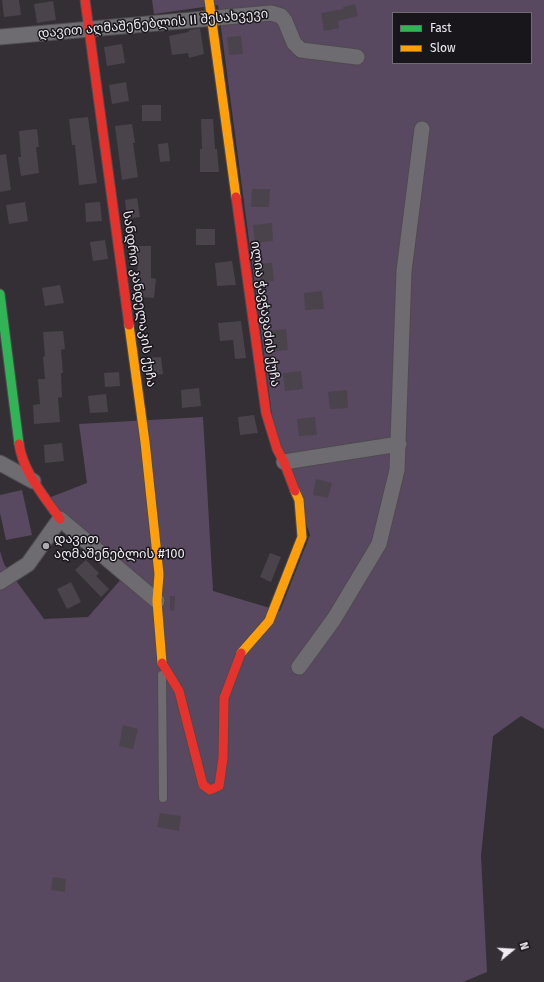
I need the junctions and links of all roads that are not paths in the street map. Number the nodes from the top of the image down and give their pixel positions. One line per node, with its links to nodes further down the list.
1 (85, 0): 4 (street, სანდრო კანდელაკის ქუჩა)
2 (209, 0): 3 (street, ილია ჭავჭავაძის ქუჩა)
3 (212, 19): 4 (street, დავით აღმაშენებლის II შესახვევი); 6 (street, დავით აღმაშენებლის II შესახვევი); 10 (street, ილია ჭავჭავაძის ქუჩა)
4 (89, 30): 5 (street, დავით აღმაშენებლის II შესახვევი); 15 (street, სანდრო კანდელაკის ქუჩა)
5 (0, 37)
6 (356, 57)
7 (422, 129): 9 (street)
8 (0, 296): 12 (street)
9 (399, 444): 10 (street); 17 (street)
10 (284, 462): 16 (street, ილია ჭავჭავაძის ქუჩა)
11 (0, 463): 12 (street)
12 (33, 481): 13 (street)
13 (60, 519): 14 (street); 15 (street)
14 (0, 582)
15 (157, 601): 16 (street, სანდრო კანდელაკის ქუჩა)
16 (162, 664): 18 (lane)
17 (299, 667)
18 (163, 798)

